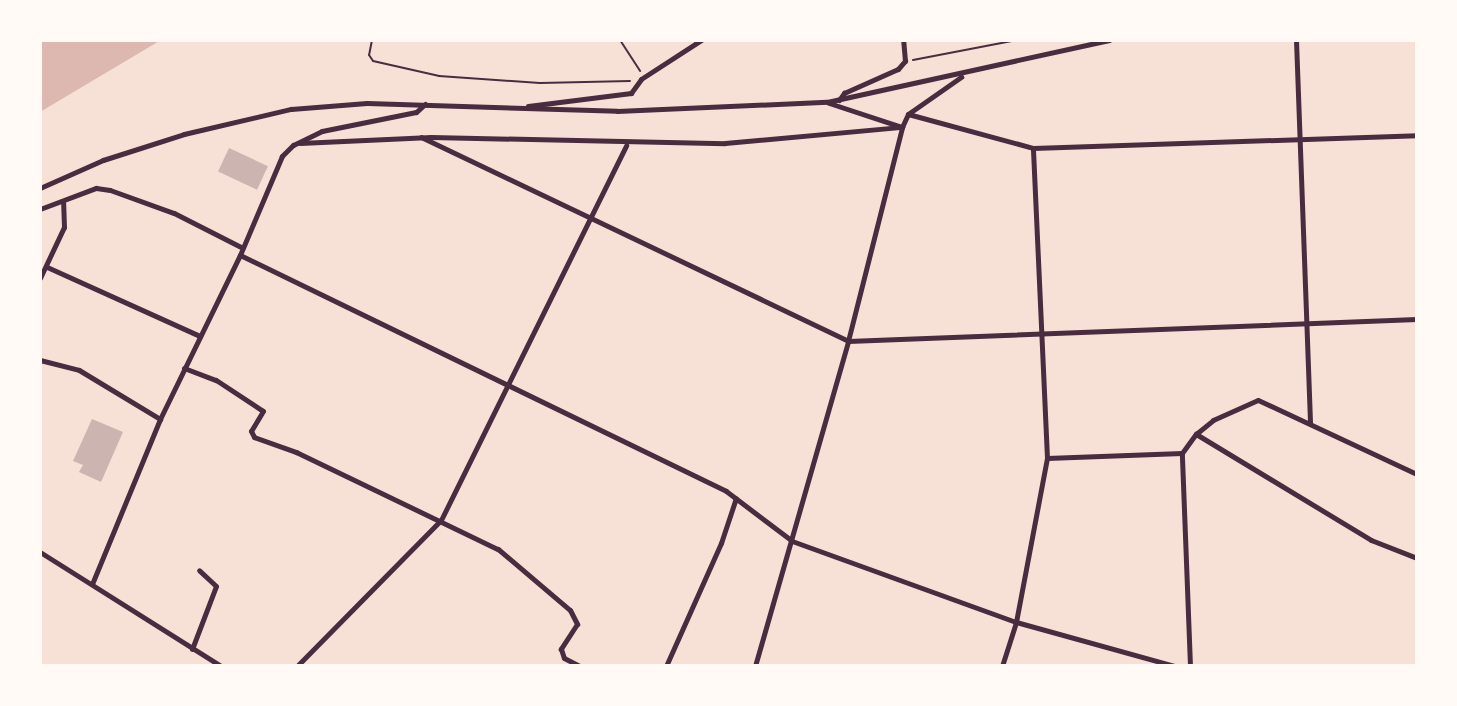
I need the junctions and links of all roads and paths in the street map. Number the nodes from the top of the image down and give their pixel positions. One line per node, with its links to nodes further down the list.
1 (372, 40): 10 (path)
2 (620, 40): 10 (path)
3 (701, 40): 10 (street)
4 (903, 40): 8 (street)
5 (1017, 40): 8 (path)
6 (1109, 40): 9 (street)
7 (1296, 40): 19 (street)
8 (905, 61): 11 (street)
9 (964, 75): 11 (street); 15 (street)
10 (641, 79): 14 (street)
11 (839, 100): 12 (street)
12 (827, 102): 14 (street); 16 (street)
13 (425, 104): 14 (street); 20 (street); 23 (street)
14 (522, 108)
15 (908, 114): 16 (street); 22 (street)
16 (902, 127): 21 (street); 35 (street)
17 (1417, 135): 19 (street)
18 (421, 137): 20 (street); 21 (street); 26 (street)
19 (1300, 141): 22 (street); 32 (street)
20 (296, 143): 27 (street)
21 (626, 145): 26 (street)
22 (1033, 148): 33 (street)
23 (40, 188)
24 (63, 204): 25 (street); 27 (street); 29 (street)
25 (40, 209)
26 (590, 222): 35 (street); 38 (street)
27 (241, 247): 28 (street)
28 (240, 255): 34 (street); 38 (street)
29 (47, 267): 30 (street); 34 (street)
30 (40, 278)
31 (1417, 319): 32 (street)
32 (1308, 323): 33 (street); 40 (street)
33 (1042, 334): 35 (street); 43 (street)
34 (200, 336): 37 (street)
35 (848, 341): 47 (street)
36 (40, 360): 39 (street)
37 (184, 368): 39 (street); 46 (street)
38 (509, 385): 45 (street); 46 (street)
39 (160, 419): 51 (street)
40 (1310, 423): 41 (street); 44 (street)
41 (1196, 434): 42 (street); 49 (street)
42 (1182, 453): 43 (street); 61 (street)
43 (1047, 458): 52 (street)
44 (1417, 474)
45 (736, 498): 47 (street); 57 (street)
46 (441, 520): 55 (street); 56 (street)
47 (792, 541): 52 (street); 58 (street)
48 (40, 552): 51 (street)
49 (1417, 558)
50 (199, 570): 53 (street)
51 (92, 584): 53 (street)
52 (1016, 622): 59 (street); 60 (street)
53 (192, 649): 54 (street)
54 (221, 666)
55 (297, 666)
56 (580, 666)
57 (666, 666)
58 (755, 666)
59 (1002, 666)
60 (1175, 666)
61 (1190, 666)

